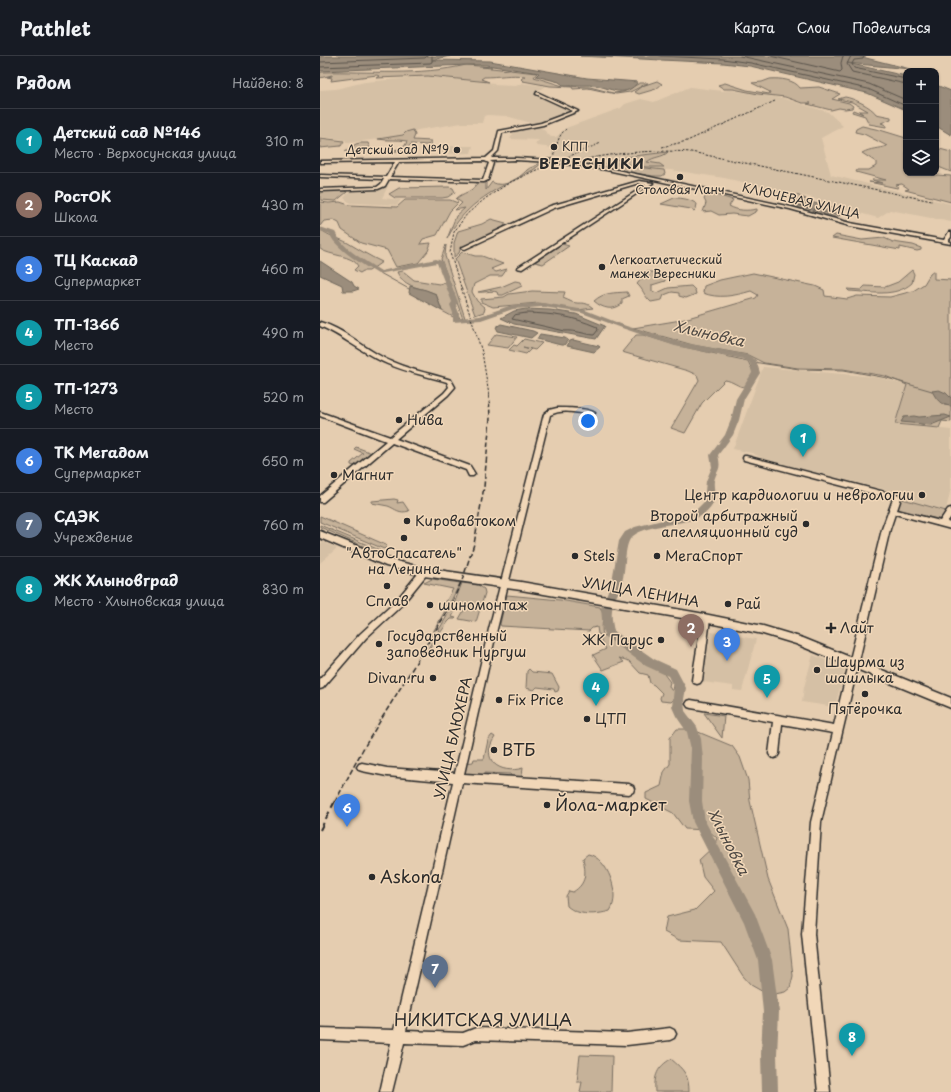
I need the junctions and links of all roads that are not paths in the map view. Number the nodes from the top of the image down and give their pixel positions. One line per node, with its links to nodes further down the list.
1 (537, 93): 2 (street)
2 (488, 160): 3 (street, КЛЮЧЕВАЯ УЛИЦА); 6 (street); 7 (street, КЛЮЧЕВАЯ УЛИЦА)
3 (398, 161): 4 (street, КЛЮЧЕВАЯ УЛИЦА); 6 (street)
4 (320, 162)
5 (320, 176): 6 (street)
6 (387, 179): 9 (street)
7 (656, 179): 8 (street); 11 (street, КЛЮЧЕВАЯ УЛИЦА)
8 (649, 184): 13 (street); 14 (street)
9 (320, 190)
10 (951, 233): 11 (street)
11 (945, 242): 12 (street, КЛЮЧЕВАЯ УЛИЦА)
12 (951, 243)
13 (463, 248)
14 (520, 268)
15 (320, 324): 18 (street)
16 (592, 413): 28 (street, УЛИЦА БЛЮХЕРА)
17 (320, 414): 18 (street)
18 (392, 440): 20 (street); 21 (street)
19 (746, 458): 22 (street)
20 (471, 474)
21 (320, 500)
22 (892, 511): 24 (street); 30 (street)
23 (951, 511): 24 (street)
24 (942, 524): 25 (street)
25 (951, 526)
26 (320, 534): 27 (main road, УЛИЦА ЛЕНИНА)
27 (424, 572): 28 (main road, УЛИЦА ЛЕНИНА); 32 (street)
28 (504, 584): 29 (main road, УЛИЦА ЛЕНИНА); 39 (street, УЛИЦА БЛЮХЕРА)
29 (706, 619): 30 (main road, УЛИЦА ЛЕНИНА); 31 (street)
30 (854, 663): 33 (main road, УЛИЦА ЛЕНИНА); 36 (street)
31 (697, 680)
32 (320, 685)
33 (951, 703)
34 (691, 704): 35 (street)
35 (778, 720): 36 (street); 37 (street)
36 (839, 730): 45 (street)
37 (774, 754)
38 (362, 767): 39 (street)
39 (458, 778): 40 (street); 43 (street, УЛИЦА БЛЮХЕРА)
40 (629, 789)
41 (320, 1034): 43 (street, НИКИТСКАЯ УЛИЦА)
42 (670, 1034): 43 (street, НИКИТСКАЯ УЛИЦА)
43 (399, 1037): 44 (street, УЛИЦА БЛЮХЕРА)
44 (386, 1092)
45 (824, 1092)

